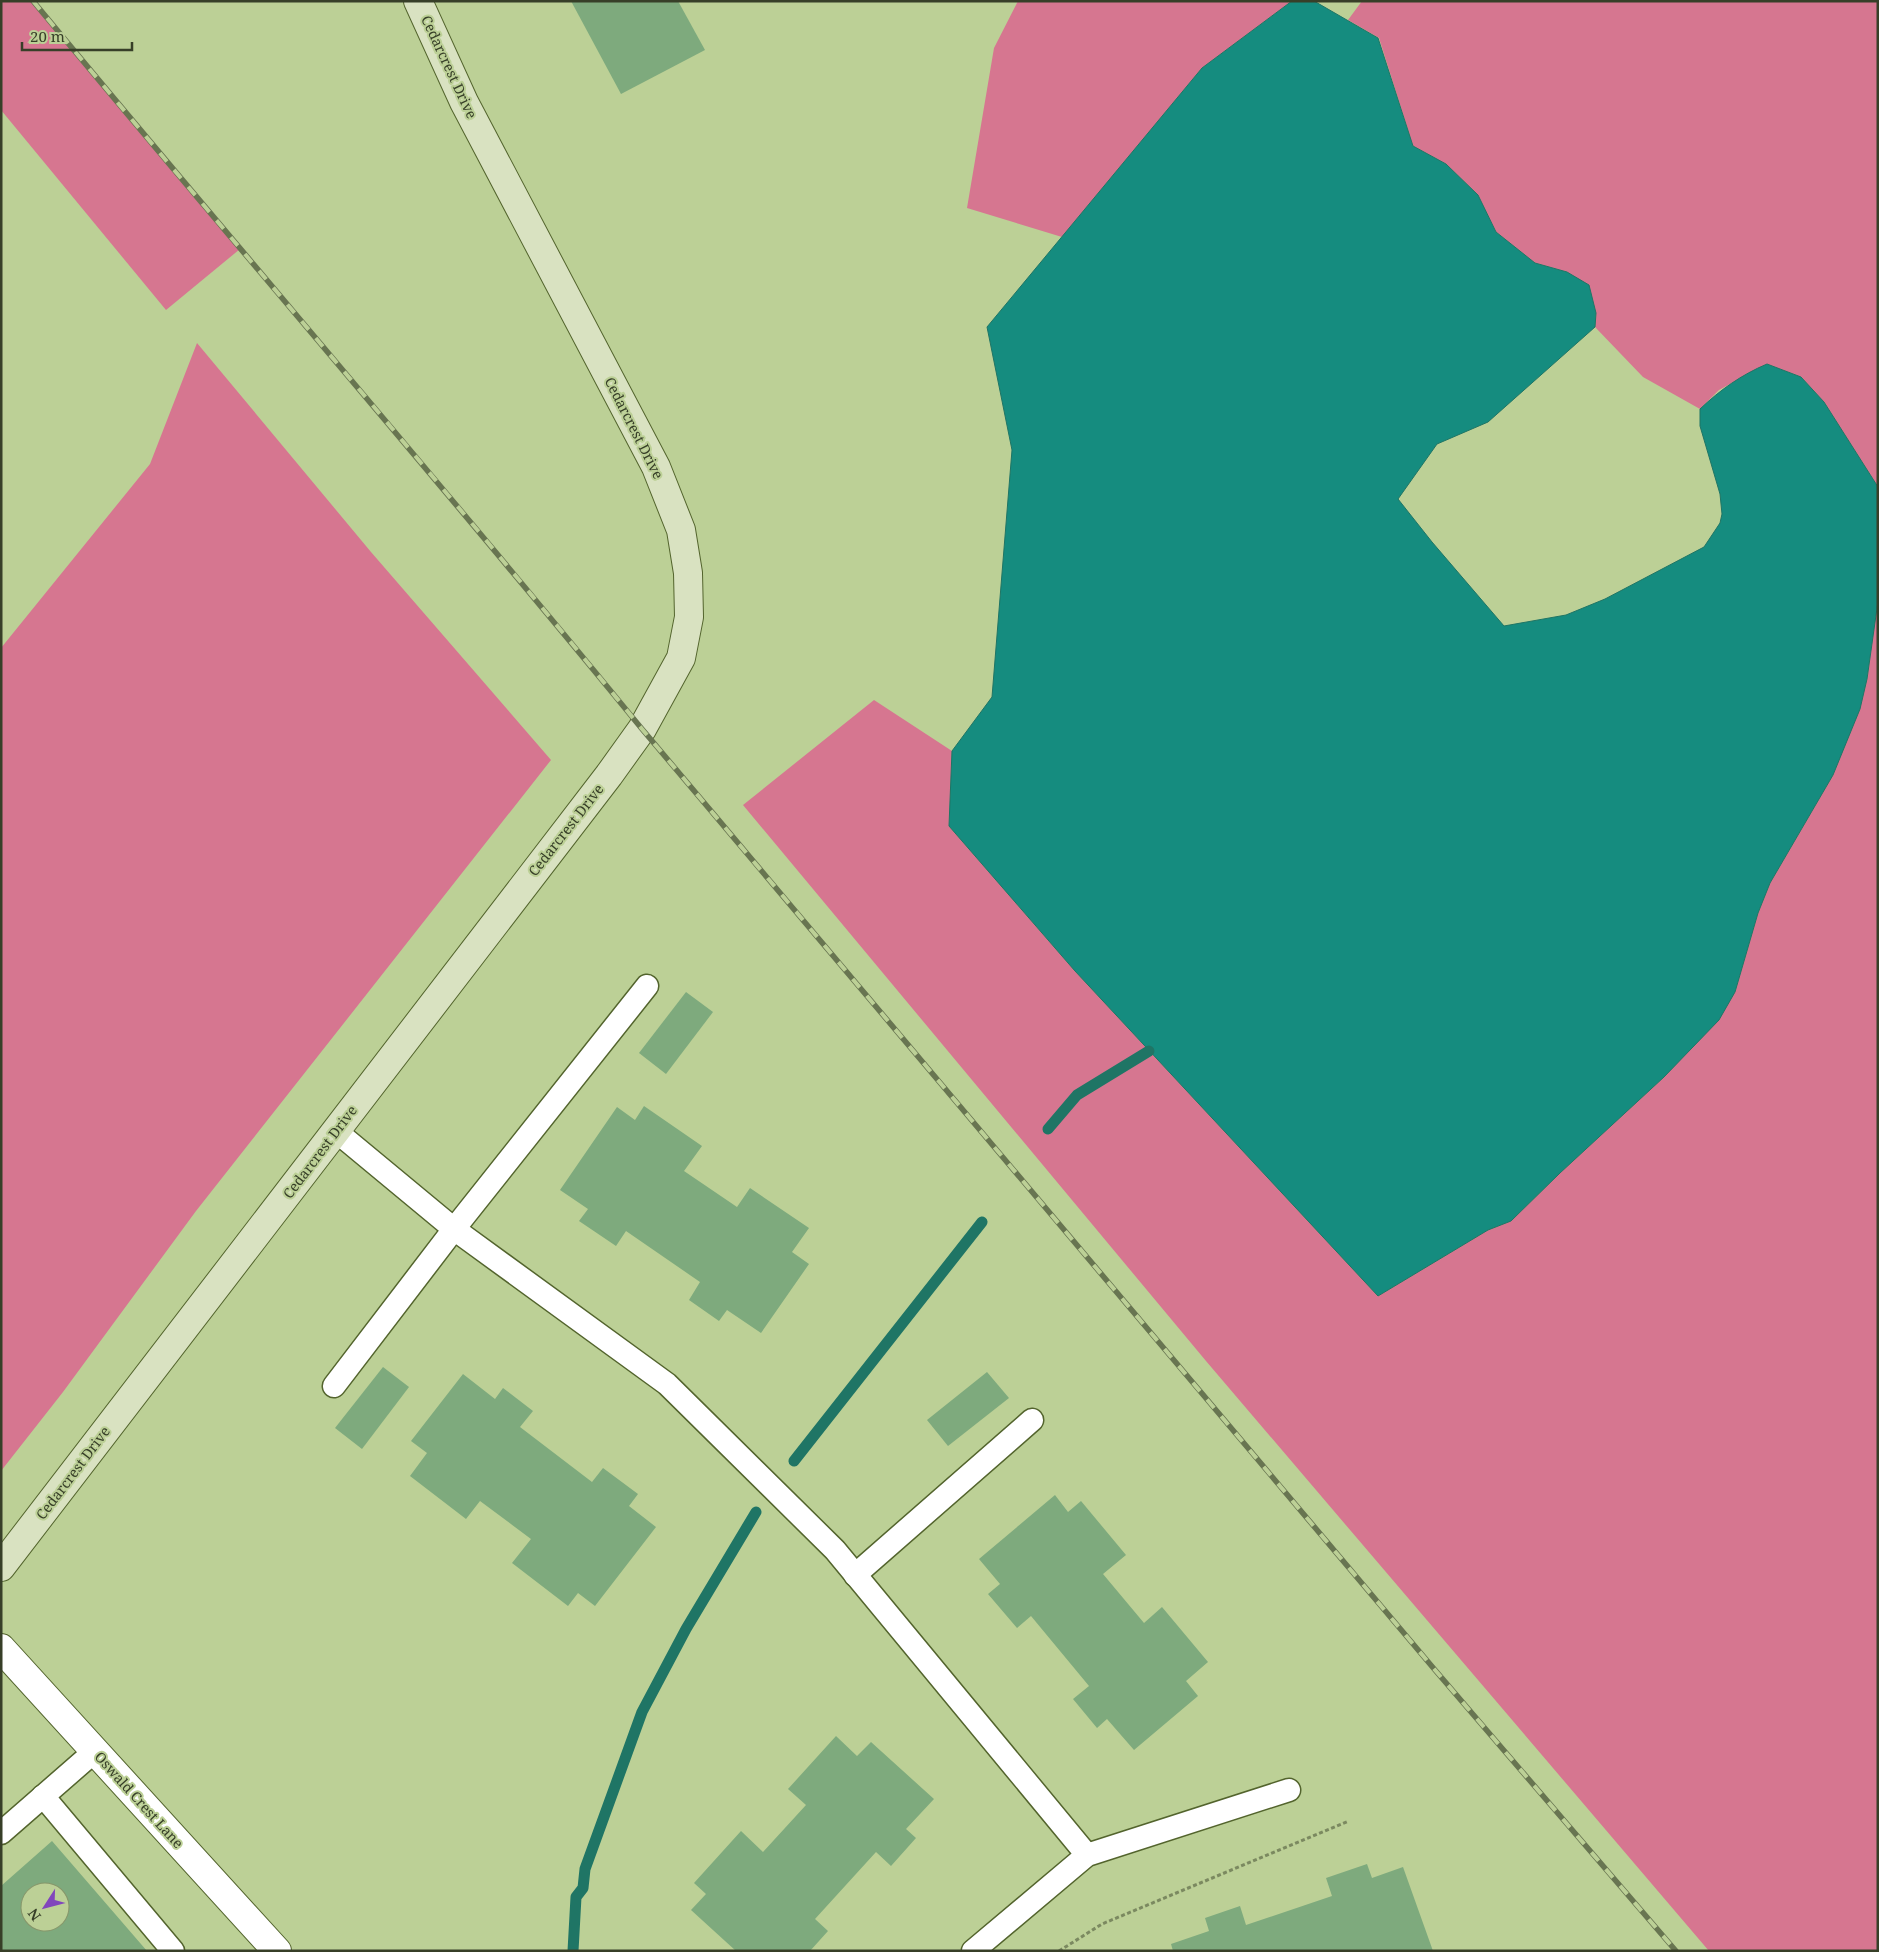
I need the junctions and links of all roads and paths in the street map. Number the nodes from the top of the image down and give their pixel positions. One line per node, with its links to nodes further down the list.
1 (418, 1): 3 (street, Cedarcrest Drive)
2 (647, 986): 4 (lane)
3 (337, 1132): 4 (lane); 7 (street, Cedarcrest Drive)
4 (454, 1229): 5 (lane); 8 (lane)
5 (334, 1386)
6 (1032, 1420): 8 (lane)
7 (1, 1567)
8 (856, 1575): 15 (lane)
9 (1, 1648): 10 (street, Oswald Crest Lane)
10 (95, 1751): 12 (lane); 17 (street, Oswald Crest Lane)
11 (1289, 1790): 15 (lane)
12 (43, 1796): 14 (lane); 16 (lane)
13 (1349, 1821): 19 (path)
14 (1, 1833)
15 (1087, 1856): 18 (lane)
16 (173, 1951)
17 (277, 1951)
18 (973, 1951)
19 (1059, 1951)

